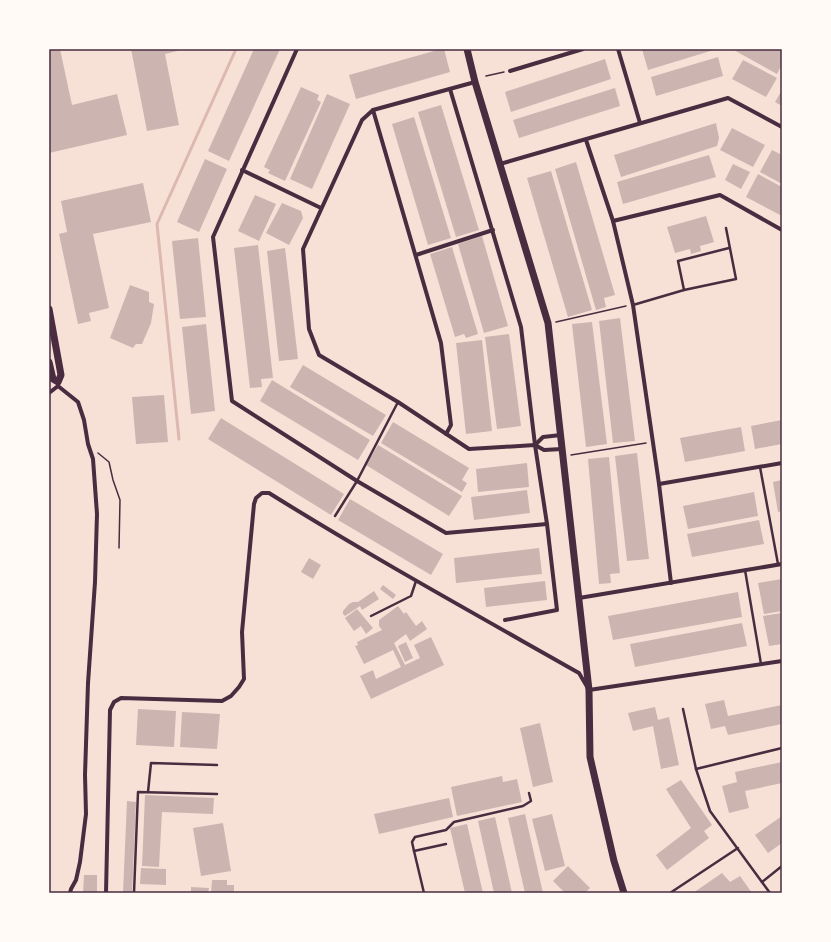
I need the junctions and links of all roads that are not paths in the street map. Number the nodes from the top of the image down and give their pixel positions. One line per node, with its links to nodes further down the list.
1 (297, 49): 13 (street)
2 (467, 49): 6 (street)
3 (583, 49): 5 (street)
4 (618, 49): 9 (street)
5 (510, 71)
6 (475, 82): 7 (street); 12 (street)
7 (450, 89): 8 (street); 17 (street)
8 (373, 110): 14 (street); 20 (street)
9 (640, 123): 10 (street); 11 (street)
10 (782, 127)
11 (586, 140): 12 (street); 15 (street)
12 (500, 164): 29 (street)
13 (242, 170): 14 (street); 34 (street)
14 (321, 208): 27 (street)
15 (613, 222): 18 (street); 22 (street)
16 (726, 228): 19 (lane)
17 (492, 230): 20 (street); 30 (street)
18 (782, 230)
19 (729, 248): 21 (lane); 21 (lane)
20 (416, 255): 28 (street)
21 (684, 290): 22 (lane)
22 (633, 305): 35 (street)
23 (49, 309): 25 (street)
24 (49, 362): 25 (street)
25 (58, 384): 26 (street); 60 (street)
26 (49, 393)
27 (398, 402): 28 (street); 34 (lane)
28 (446, 434): 30 (street)
29 (561, 435): 30 (street); 31 (street)
30 (535, 445): 31 (street); 37 (street)
31 (563, 453): 42 (street)
32 (782, 464): 33 (street)
33 (760, 467): 35 (street); 38 (lane)
34 (357, 481): 36 (lane); 37 (street)
35 (659, 484): 41 (street)
36 (335, 516)
37 (548, 524): 44 (street)
38 (780, 564): 39 (street)
39 (746, 570): 41 (street); 46 (lane)
40 (416, 581): 43 (lane); 47 (street); 61 (street)
41 (671, 583): 42 (street)
42 (579, 598): 47 (street)
43 (371, 616)
44 (505, 620)
45 (782, 660): 46 (street)
46 (761, 664): 47 (street)
47 (589, 690): 64 (street)
48 (683, 709): 51 (lane)
49 (782, 748): 51 (lane)
50 (218, 765): 52 (lane)
51 (696, 769): 56 (lane)
52 (148, 792): 54 (lane); 62 (lane)
53 (529, 793): 57 (lane)
54 (217, 794)
55 (446, 844): 57 (lane)
56 (738, 848): 59 (lane); 65 (lane)
57 (414, 851): 63 (lane)
58 (782, 866): 59 (lane)
59 (762, 882): 66 (lane)
60 (70, 893)
61 (106, 893)
62 (134, 893)
63 (424, 893)
64 (624, 893)
65 (670, 893)
66 (770, 893)

